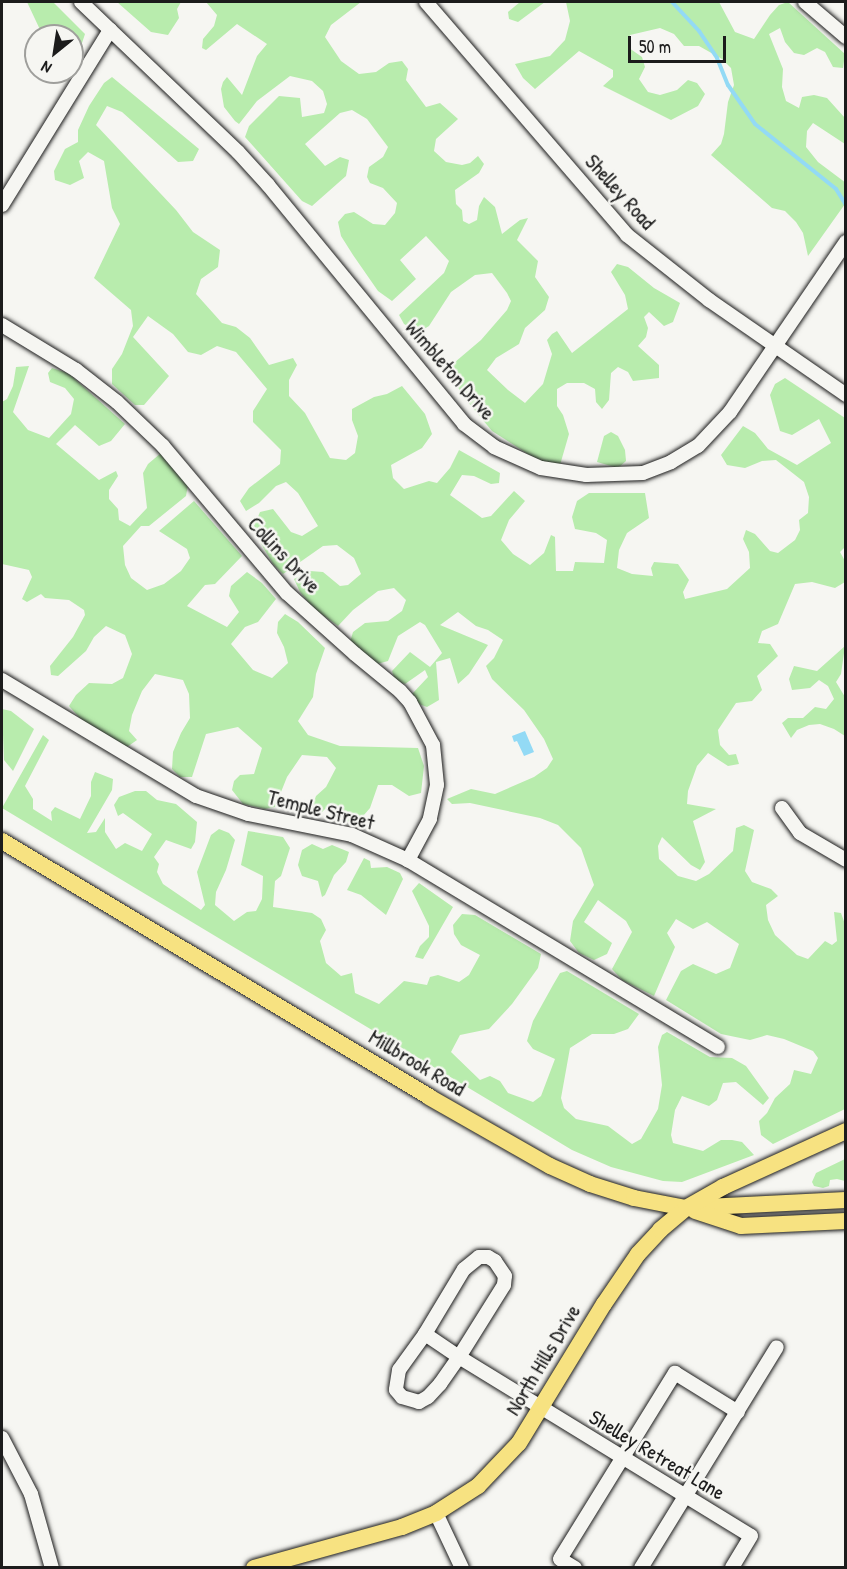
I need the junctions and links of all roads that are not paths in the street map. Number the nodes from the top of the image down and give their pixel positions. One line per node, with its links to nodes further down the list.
1 (81, 2): 4 (street, Wimbleton Drive)
2 (426, 2): 9 (street, Shelley Road)
3 (805, 2): 5 (street)
4 (110, 30): 6 (street); 9 (street, Wimbleton Drive)
5 (846, 37)
6 (2, 205)
7 (846, 242): 9 (street, Wimbleton Drive)
8 (2, 325): 14 (street, Collins Drive)
9 (775, 347): 10 (street, Shelley Road)
10 (846, 395)
11 (2, 680): 14 (street, Temple Street)
12 (782, 808): 15 (street)
13 (2, 842): 19 (main road, Millbrook Road)
14 (408, 860): 16 (street, Temple Street)
15 (846, 860)
16 (718, 1047)
17 (846, 1131): 19 (main road, North Hills Drive)
18 (846, 1200): 19 (main road, Millbrook Road)
19 (686, 1208): 20 (main road); 24 (main road, North Hills Drive)
20 (846, 1221)
21 (425, 1334): 23 (street, Shelley Retreat Lane); 23 (street); 23 (street)
22 (777, 1347): 25 (street)
23 (459, 1357): 24 (street, Shelley Retreat Lane)
24 (541, 1408): 27 (street, Shelley Retreat Lane); 29 (main road, North Hills Drive)
25 (738, 1412): 27 (street); 28 (street)
26 (2, 1438): 30 (street)
27 (621, 1458): 28 (street, Shelley Retreat Lane); 33 (street)
28 (685, 1498): 34 (street); 35 (street, Shelley Retreat Lane)
29 (436, 1513): 31 (main road, North Hills Drive); 32 (street)
30 (52, 1568)
31 (254, 1568)
32 (462, 1568)
33 (575, 1568)
34 (641, 1568)
35 (732, 1568)

